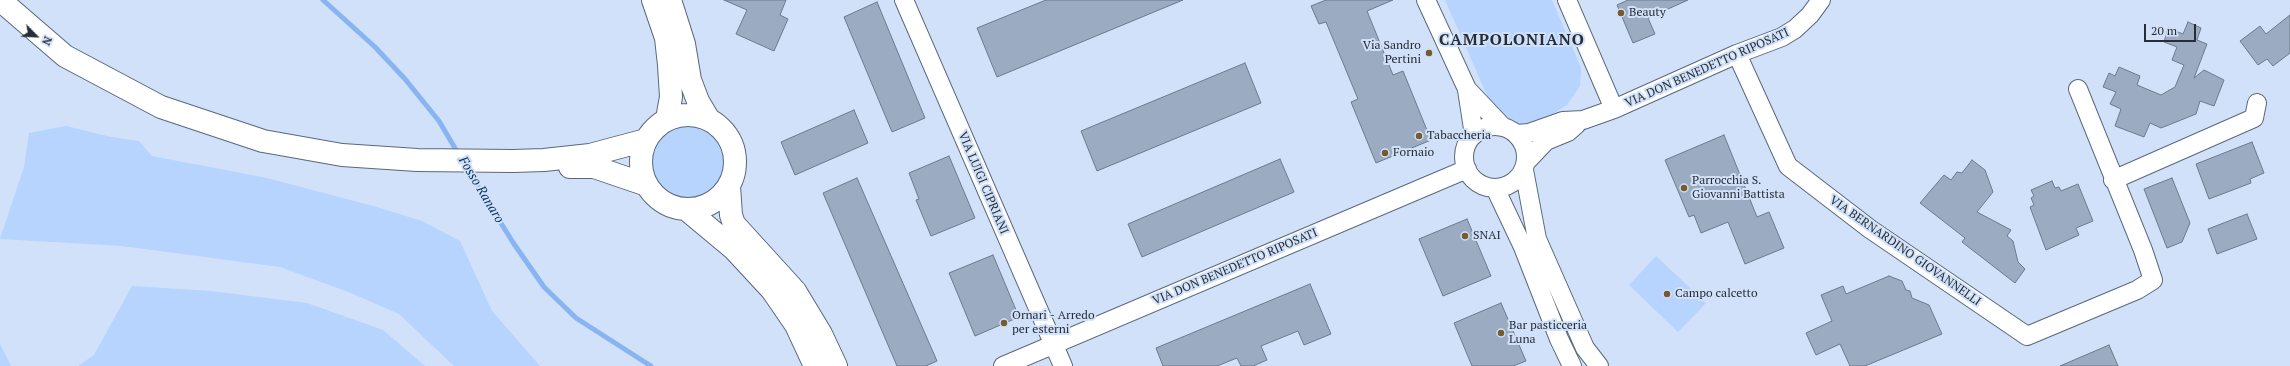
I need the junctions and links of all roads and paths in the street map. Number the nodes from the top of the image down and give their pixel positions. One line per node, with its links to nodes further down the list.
1 (0, 0): 19 (main road)
2 (653, 0): 14 (main road)
3 (670, 0): 13 (main road)
4 (904, 0): 27 (street, VIA LUIGI CIPRIANI)
5 (1426, 0): 9 (street)
6 (1567, 0): 12 (street)
7 (1821, 0): 8 (street, VIA DON BENEDETTO RIPOSATI)
8 (1737, 54): 12 (street, VIA DON BENEDETTO RIPOSATI); 22 (street, VIA BERNARDINO GIOVANNELLI)
9 (1467, 89): 16 (street); 17 (street)
10 (2078, 89): 22 (street)
11 (2257, 103): 22 (street)
12 (1614, 109): 15 (street, VIA DON BENEDETTO RIPOSATI)
13 (708, 118): 14 (main road); 24 (main road)
14 (667, 119): 18 (main road)
15 (1583, 120): 16 (street, VIA DON BENEDETTO RIPOSATI); 20 (street, VIA DON BENEDETTO RIPOSATI)
16 (1510, 130): 17 (street); 20 (street)
17 (1474, 135): 21 (street)
18 (646, 140): 19 (main road); 23 (main road)
19 (544, 160): 23 (main road)
20 (1525, 166): 25 (street); 33 (street)
21 (1467, 169): 25 (street); 27 (street, VIA DON BENEDETTO RIPOSATI)
22 (2113, 180)
23 (647, 185): 26 (main road)
24 (729, 186): 26 (main road); 29 (main road)
25 (1495, 188): 32 (street)
26 (686, 209): 28 (main road)
27 (1053, 345): 30 (street, VIA DON BENEDETTO RIPOSATI); 31 (street, VIA LUIGI CIPRIANI)
28 (815, 366)
29 (836, 366)
30 (1003, 366)
31 (1063, 366)
32 (1572, 366)
33 (1599, 366)

